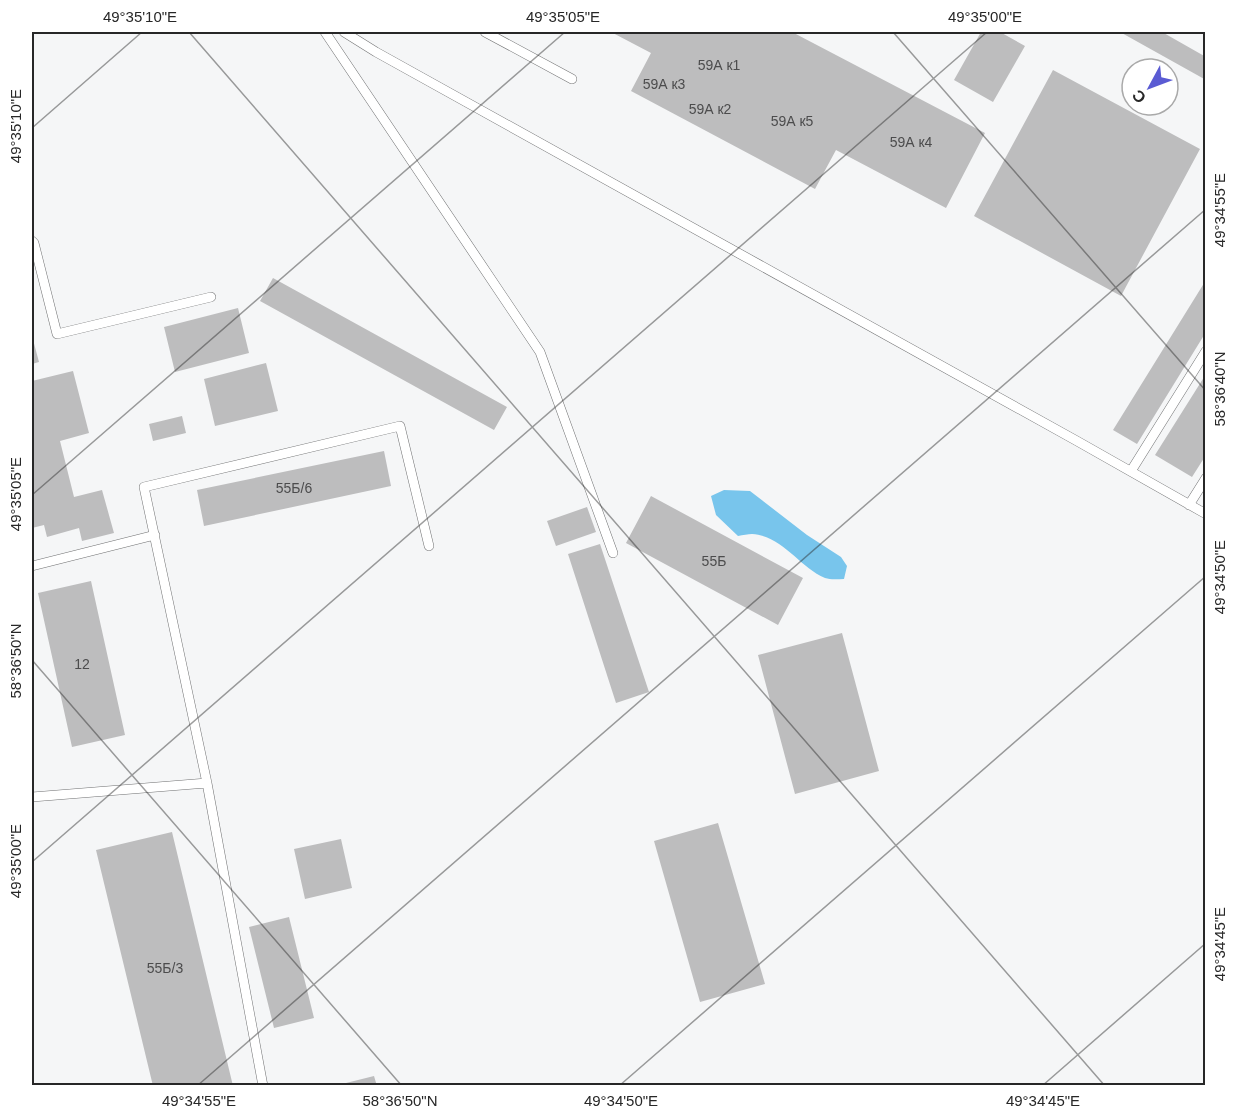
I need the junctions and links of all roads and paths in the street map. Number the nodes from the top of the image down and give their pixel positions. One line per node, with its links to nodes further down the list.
1 (325, 32): 14 (lane)
2 (344, 32): 8 (lane)
3 (484, 32): 4 (lane)
4 (572, 79)
5 (32, 241): 6 (lane)
6 (211, 297)
7 (1206, 351): 8 (lane)
8 (1131, 471): 10 (lane)
9 (1206, 478): 10 (lane)
10 (1189, 505): 11 (lane)
11 (1206, 514)
12 (155, 535): 13 (lane); 15 (lane); 16 (lane)
13 (429, 546)
14 (613, 553)
15 (32, 566)
16 (207, 783): 17 (lane); 18 (lane)
17 (32, 797)
18 (263, 1086)

